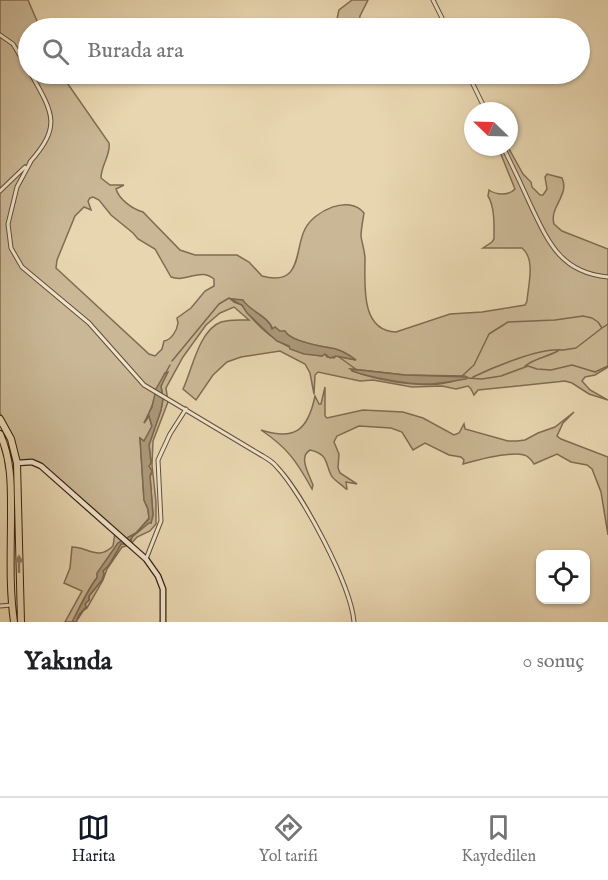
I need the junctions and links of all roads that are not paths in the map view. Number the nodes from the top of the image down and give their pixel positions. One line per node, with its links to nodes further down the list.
1 (433, 0): 2 (street)
2 (442, 18)
3 (0, 35): 4 (street)
4 (18, 52)
5 (36, 84): 9 (street)
6 (473, 84): 7 (street)
7 (482, 102)
8 (507, 156): 11 (street)
9 (31, 161): 10 (street); 12 (street)
10 (0, 190)
11 (608, 277)
12 (186, 409): 16 (street); 22 (street)
13 (0, 419): 15 (highway)
14 (0, 434): 17 (highway)
15 (17, 463): 16 (street); 20 (highway, one-way to 15)
16 (145, 557): 21 (street)
17 (12, 605): 18 (street); 19 (highway)
18 (0, 606)
19 (14, 622)
20 (21, 622)
21 (163, 622)
22 (354, 622)

